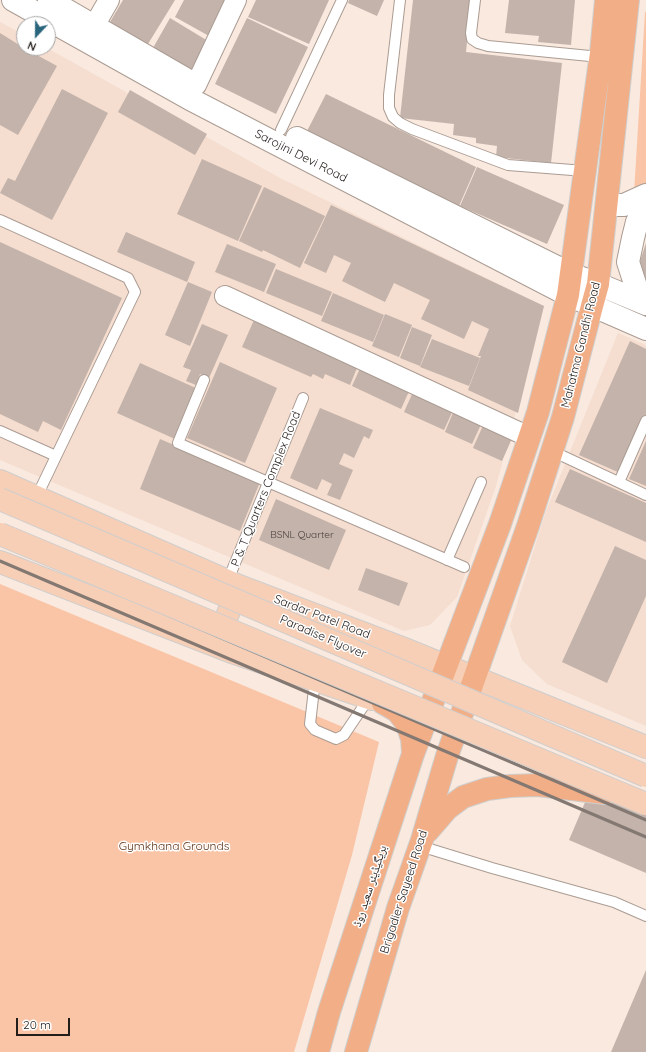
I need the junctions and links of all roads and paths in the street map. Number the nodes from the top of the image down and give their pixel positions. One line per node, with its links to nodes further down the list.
1 (13, 0): 20 (main road, Sarojini Devi Road)
2 (49, 0): 10 (main road, Sarojini Devi Road)
3 (109, 0): 10 (street)
4 (236, 0): 12 (street)
5 (342, 0): 13 (lane)
6 (400, 0): 14 (lane)
7 (475, 0): 11 (lane)
8 (606, 0): 11 (highway, Mahatma Gandhi Road)
9 (628, 0): 16 (highway, Mahatma Gandhi Road)
10 (94, 26): 12 (main road, Sarojini Devi Road)
11 (600, 57): 14 (highway, Mahatma Gandhi Road)
12 (196, 85): 13 (main road, Sarojini Devi Road)
13 (281, 130): 20 (main road, Sarojini Devi Road)
14 (585, 171): 20 (highway, Mahatma Gandhi Road)
15 (646, 195): 16 (main road)
16 (606, 205): 19 (highway, Mahatma Gandhi Road)
17 (646, 208): 22 (main road)
18 (0, 220): 31 (lane)
19 (598, 284): 20 (main road); 22 (main road); 23 (highway, Mahatma Gandhi Road)
20 (569, 285): 23 (main road, Sarojini Devi Road); 29 (highway, Mahatma Gandhi Road)
21 (225, 296): 29 (street)
22 (644, 303)
23 (592, 306): 24 (main road, Sarojini Devi Road); 30 (highway, Mahatma Gandhi Road)
24 (646, 329)
25 (204, 380): 33 (lane)
26 (303, 398): 33 (lane, P & T Quarters Complex Road)
27 (646, 422): 35 (lane)
28 (0, 431): 31 (lane)
29 (529, 437): 45 (highway, Mahatma Gandhi Road)
30 (552, 450): 35 (lane); 46 (highway, Mahatma Gandhi Road)
31 (56, 456): 37 (lane)
32 (0, 481): 37 (main road, Sardar Patel Road)
33 (268, 482): 40 (lane); 43 (lane, P & T Quarters Complex Road)
34 (481, 482): 40 (lane)
35 (619, 482): 36 (lane)
36 (646, 495)
37 (36, 498): 43 (main road, Sardar Patel Road)
38 (0, 499): 53 (main road, Paradise Flyover, bridge)
39 (0, 534): 55 (main road, bridge)
40 (447, 560): 42 (lane)
41 (0, 562): 44 (main road)
42 (464, 567)
43 (234, 583): 44 (main road); 45 (main road, Sardar Patel Road)
44 (215, 646): 47 (main road)
45 (446, 666): 46 (main road, Sardar Patel Road); 49 (highway, Mahatma Gandhi Road)
46 (474, 677): 50 (highway, Brigadier Sayeed Road); 51 (main road, Sardar Patel Road)
47 (315, 680): 48 (main road); 48 (lane)
48 (376, 700): 49 (main road); 52 (highway)
49 (425, 720): 50 (main road); 52 (highway, بریگیڈیئر سعید روڈ)
50 (455, 733): 54 (main road); 57 (highway, Brigadier Sayeed Road)
51 (646, 747)
52 (413, 754): 59 (highway, بریگیڈیئر سعید روڈ)
53 (646, 776)
54 (605, 793): 56 (main road); 57 (highway)
55 (646, 804)
56 (646, 809)
57 (421, 843): 58 (lane); 60 (highway, Brigadier Sayeed Road)
58 (646, 916)
59 (318, 1052)
60 (356, 1052)

